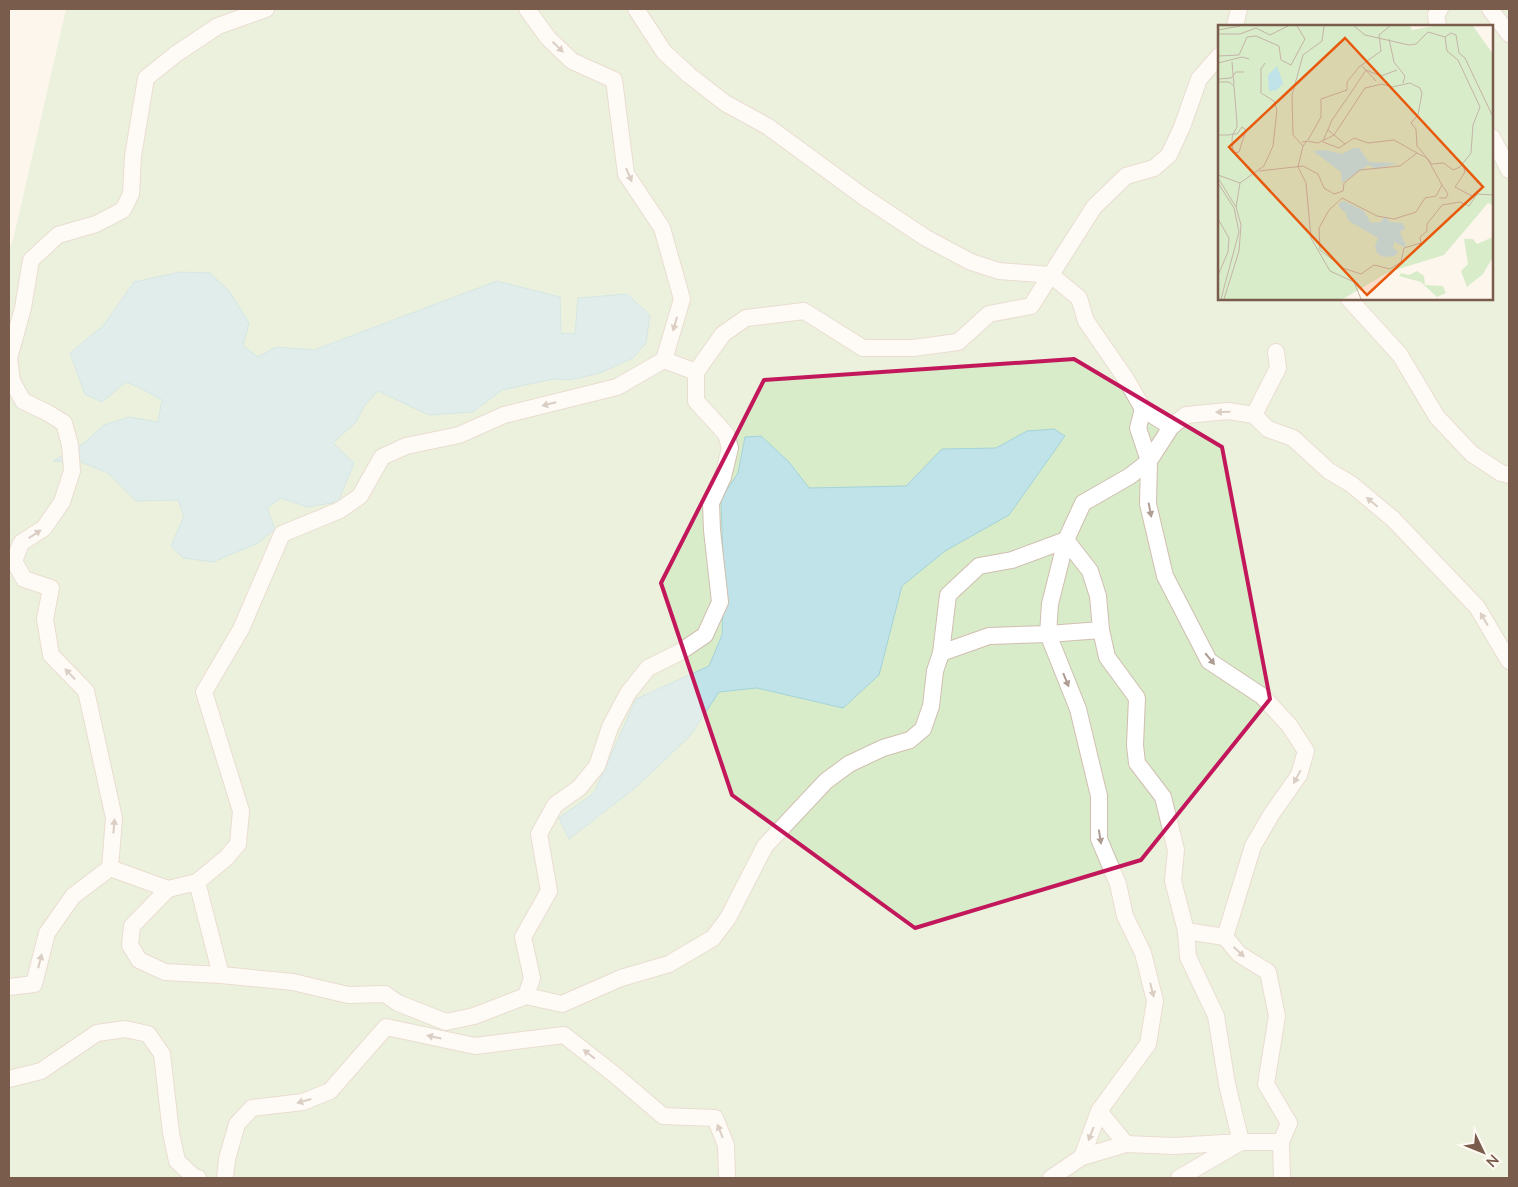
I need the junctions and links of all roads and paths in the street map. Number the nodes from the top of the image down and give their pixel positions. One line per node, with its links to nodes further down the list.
1 (266, 9): 28 (lane, one-way to 1)
2 (527, 9): 16 (lane, one-way to 16)
3 (636, 9): 13 (lane)
4 (1239, 9): 7 (lane)
5 (1440, 9): 8 (lane)
6 (1490, 9): 9 (lane)
7 (1235, 25)
8 (1438, 25)
9 (1509, 34)
10 (1218, 57): 13 (lane)
11 (1493, 139): 12 (lane)
12 (1509, 170)
13 (1051, 274): 17 (lane); 18 (lane)
14 (1350, 300): 22 (lane)
15 (1276, 352): 19 (lane)
16 (664, 360): 17 (lane); 29 (lane, one-way to 29)
17 (696, 372): 35 (lane)
18 (1143, 409): 20 (lane); 21 (lane)
19 (1254, 415): 20 (lane, one-way to 20); 27 (lane, one-way to 19)
20 (1171, 427): 21 (lane)
21 (1148, 461): 23 (lane); 32 (lane, one-way to 32)
22 (1509, 475)
23 (1066, 540): 24 (lane); 25 (lane); 26 (lane)
24 (1101, 630): 25 (lane); 31 (lane)
25 (1048, 634): 26 (lane); 39 (lane, one-way to 39)
26 (941, 653): 35 (lane)
27 (1509, 661)
28 (110, 868): 30 (lane); 34 (lane, one-way to 28)
29 (197, 882): 30 (lane); 33 (lane)
30 (168, 889): 33 (lane)
31 (1186, 931): 32 (lane); 40 (lane)
32 (1225, 937): 41 (lane, one-way to 41)
33 (221, 975): 36 (lane)
34 (9, 986)
35 (526, 996): 36 (lane)
36 (398, 1002): 37 (lane)
37 (386, 1027): 45 (lane, one-way to 45); 46 (lane, one-way to 37)
38 (9, 1079): 44 (lane)
39 (1100, 1111): 42 (lane); 43 (lane, one-way to 43)
40 (1241, 1142): 41 (lane); 42 (lane); 48 (lane)
41 (1281, 1142): 49 (lane)
42 (1126, 1144): 43 (lane)
43 (1082, 1157): 47 (lane)
44 (198, 1178)
45 (225, 1178)
46 (727, 1178)
47 (1051, 1178)
48 (1179, 1178)
49 (1282, 1178)

